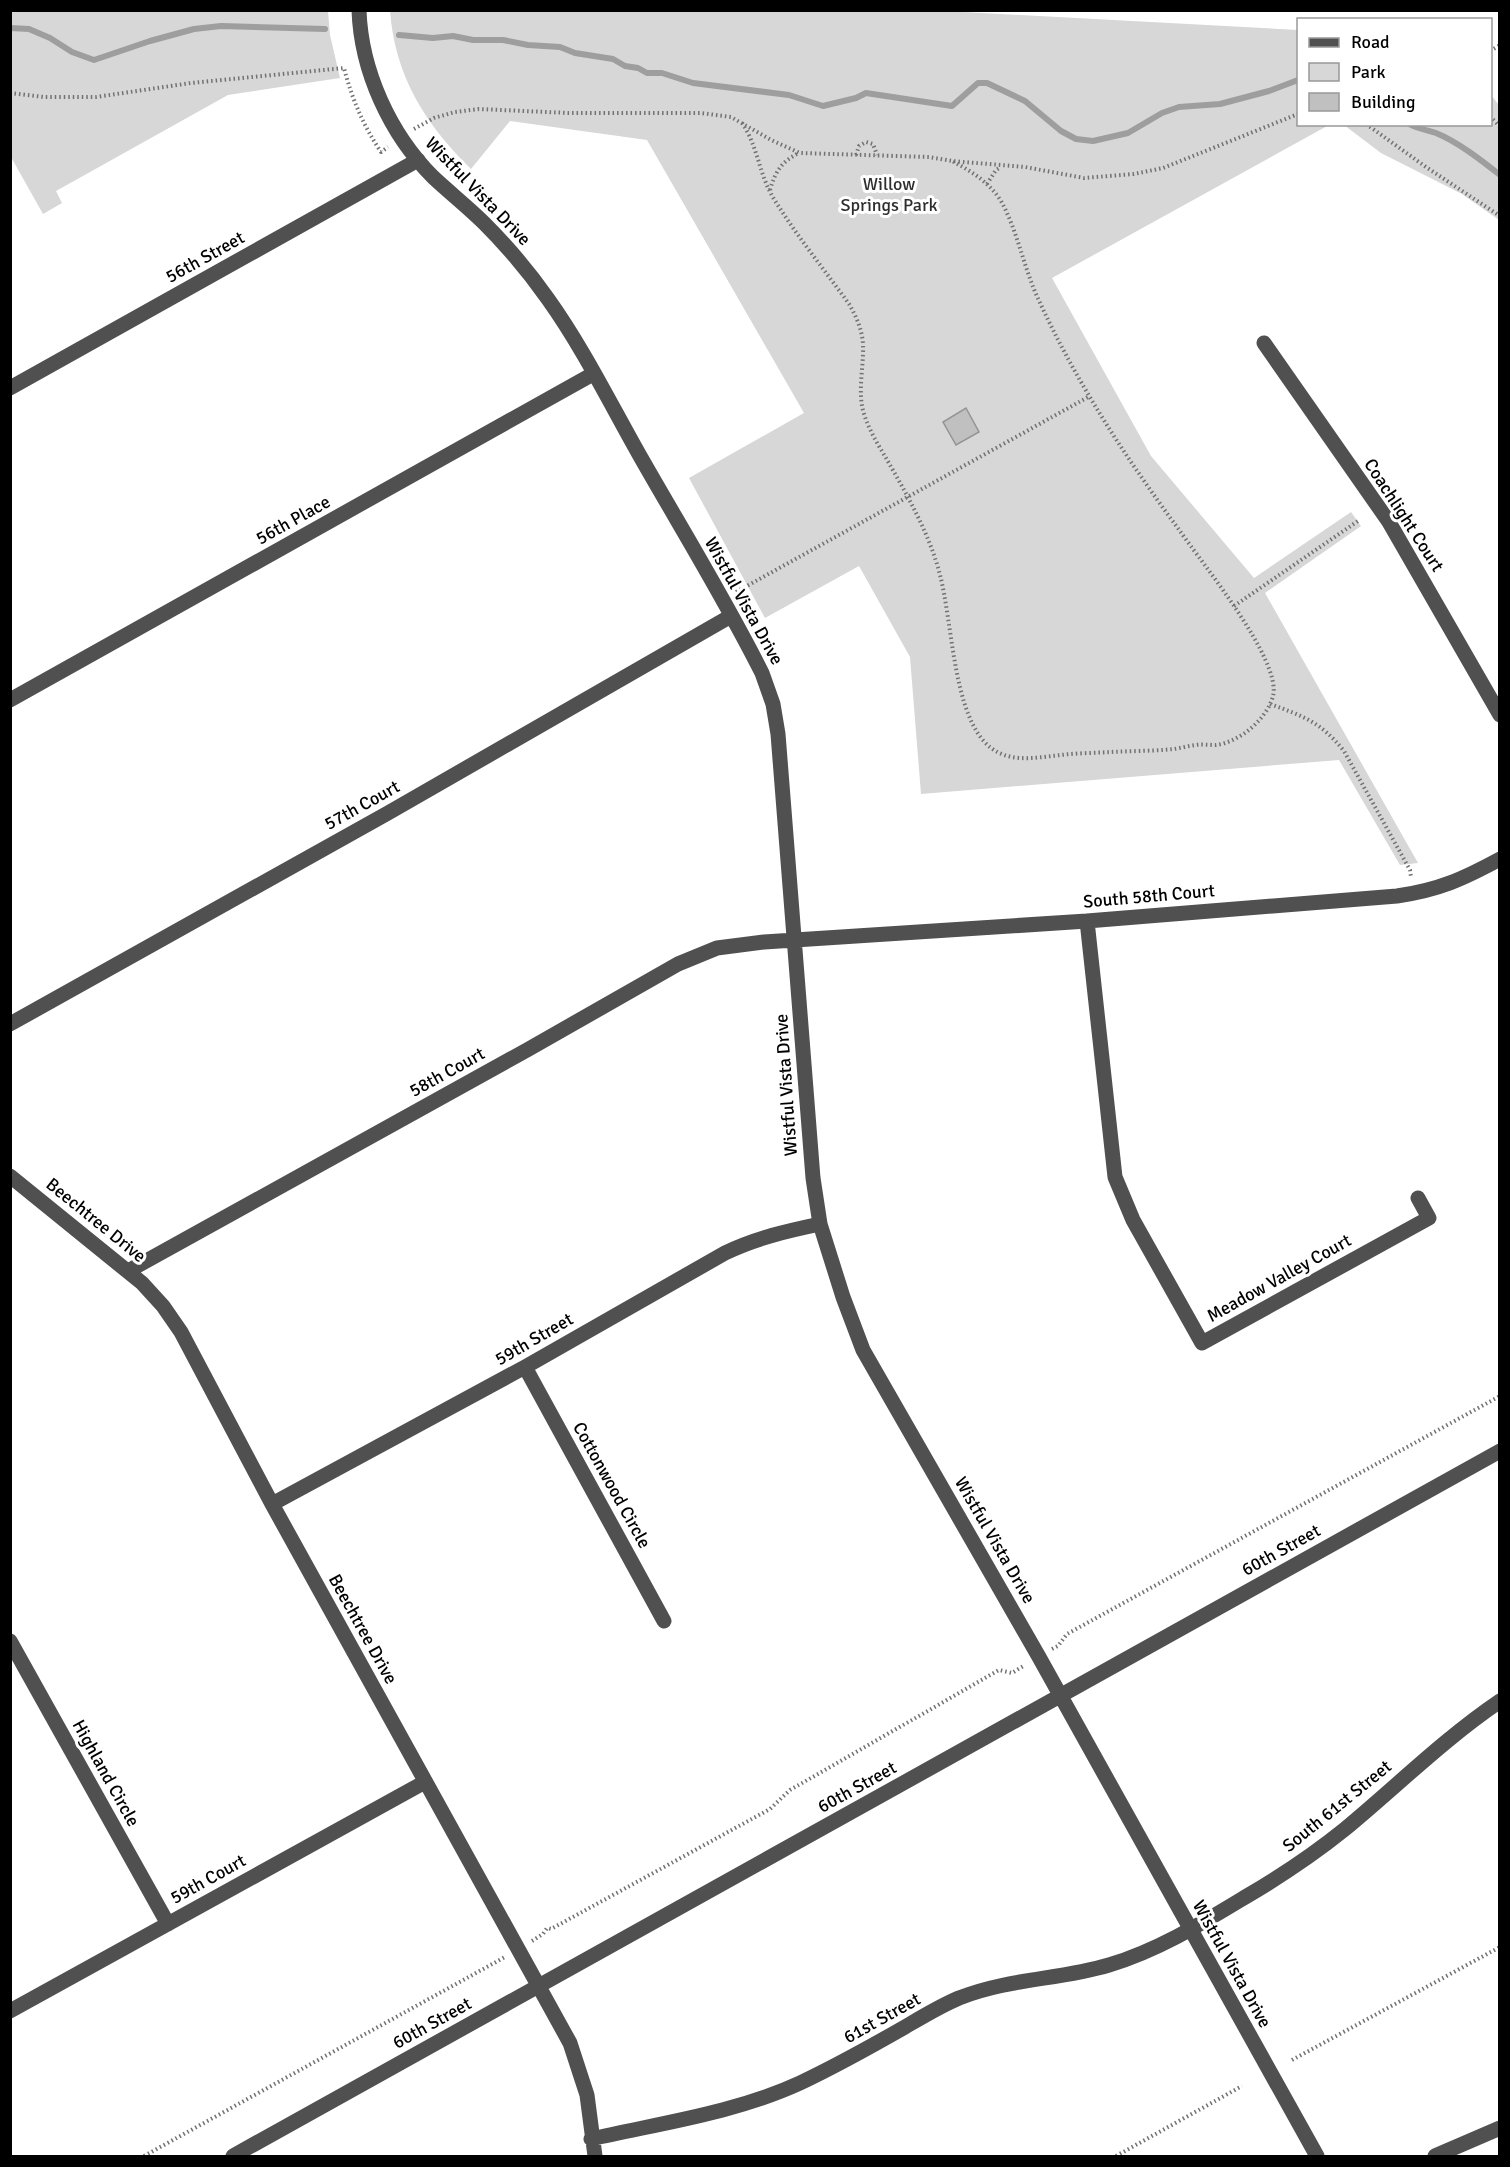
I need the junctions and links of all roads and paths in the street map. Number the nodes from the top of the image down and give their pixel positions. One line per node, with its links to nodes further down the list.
1 (359, 10): 11 (street, Wistful Vista Drive)
2 (10, 93): 7 (path)
3 (1297, 115): 13 (path)
4 (742, 123): 6 (path); 8 (path); 15 (path)
5 (1369, 126): 16 (path)
6 (411, 130)
7 (388, 147)
8 (800, 153): 9 (path); 15 (path)
9 (856, 155): 10 (path); 10 (path)
10 (877, 156): 12 (path)
11 (418, 160): 18 (street, Wistful Vista Drive); 19 (street, 56th Street)
12 (952, 161): 13 (path); 14 (path)
13 (1003, 167): 14 (path)
14 (987, 184): 20 (path)
15 (770, 190): 21 (path)
16 (1500, 216)
17 (1264, 343): 28 (street, Coachlight Court)
18 (593, 374): 23 (street, Wistful Vista Drive); 26 (street, 56th Place)
19 (10, 388)
20 (1090, 396): 21 (path); 24 (path)
21 (908, 497): 23 (path); 27 (path)
22 (1358, 521): 24 (path)
23 (722, 600): 25 (street, Wistful Vista Drive)
24 (1234, 606): 27 (path)
25 (731, 616): 32 (street, Wistful Vista Drive); 33 (street, 57th Court)
26 (10, 700)
27 (1270, 704): 30 (path)
28 (1500, 715)
29 (1500, 859): 30 (street, South 58th Court)
30 (1413, 893): 31 (street, South 58th Court)
31 (1087, 921): 32 (street, South 58th Court); 35 (street, Meadow Valley Court)
32 (795, 940): 36 (street, Wistful Vista Drive); 37 (street, 58th Court)
33 (10, 1024)
34 (10, 1176): 37 (street, Beechtree Drive)
35 (1418, 1198)
36 (820, 1224): 38 (street, 59th Street); 46 (street, Wistful Vista Drive)
37 (128, 1271): 41 (street, Beechtree Drive)
38 (525, 1367): 41 (street, 59th Street); 42 (street, Cottonwood Circle)
39 (1500, 1396): 44 (path)
40 (1500, 1451): 46 (street, 60th Street)
41 (272, 1504): 48 (street, Beechtree Drive)
42 (664, 1621)
43 (10, 1641): 49 (street, Highland Circle)
44 (1058, 1646)
45 (1012, 1672): 51 (path)
46 (1060, 1696): 50 (street, Wistful Vista Drive); 54 (street, 60th Street)
47 (1500, 1701): 50 (street, South 61st Street)
48 (425, 1782): 49 (street, 59th Court); 54 (street, Beechtree Drive)
49 (168, 1924): 55 (street, 59th Court)
50 (1190, 1929): 59 (street, 61st Street); 64 (street, Wistful Vista Drive)
51 (543, 1934)
52 (1500, 1947): 56 (path)
53 (490, 1965): 60 (path)
54 (539, 1986): 59 (street, Beechtree Drive); 61 (street, 60th Street)
55 (10, 2011)
56 (1292, 2060)
57 (1242, 2086): 63 (path)
58 (1500, 2128): 65 (street)
59 (591, 2139): 62 (street, Beechtree Drive)
60 (144, 2157)
61 (233, 2157)
62 (595, 2157)
63 (1116, 2157)
64 (1317, 2157)
65 (1436, 2157)

